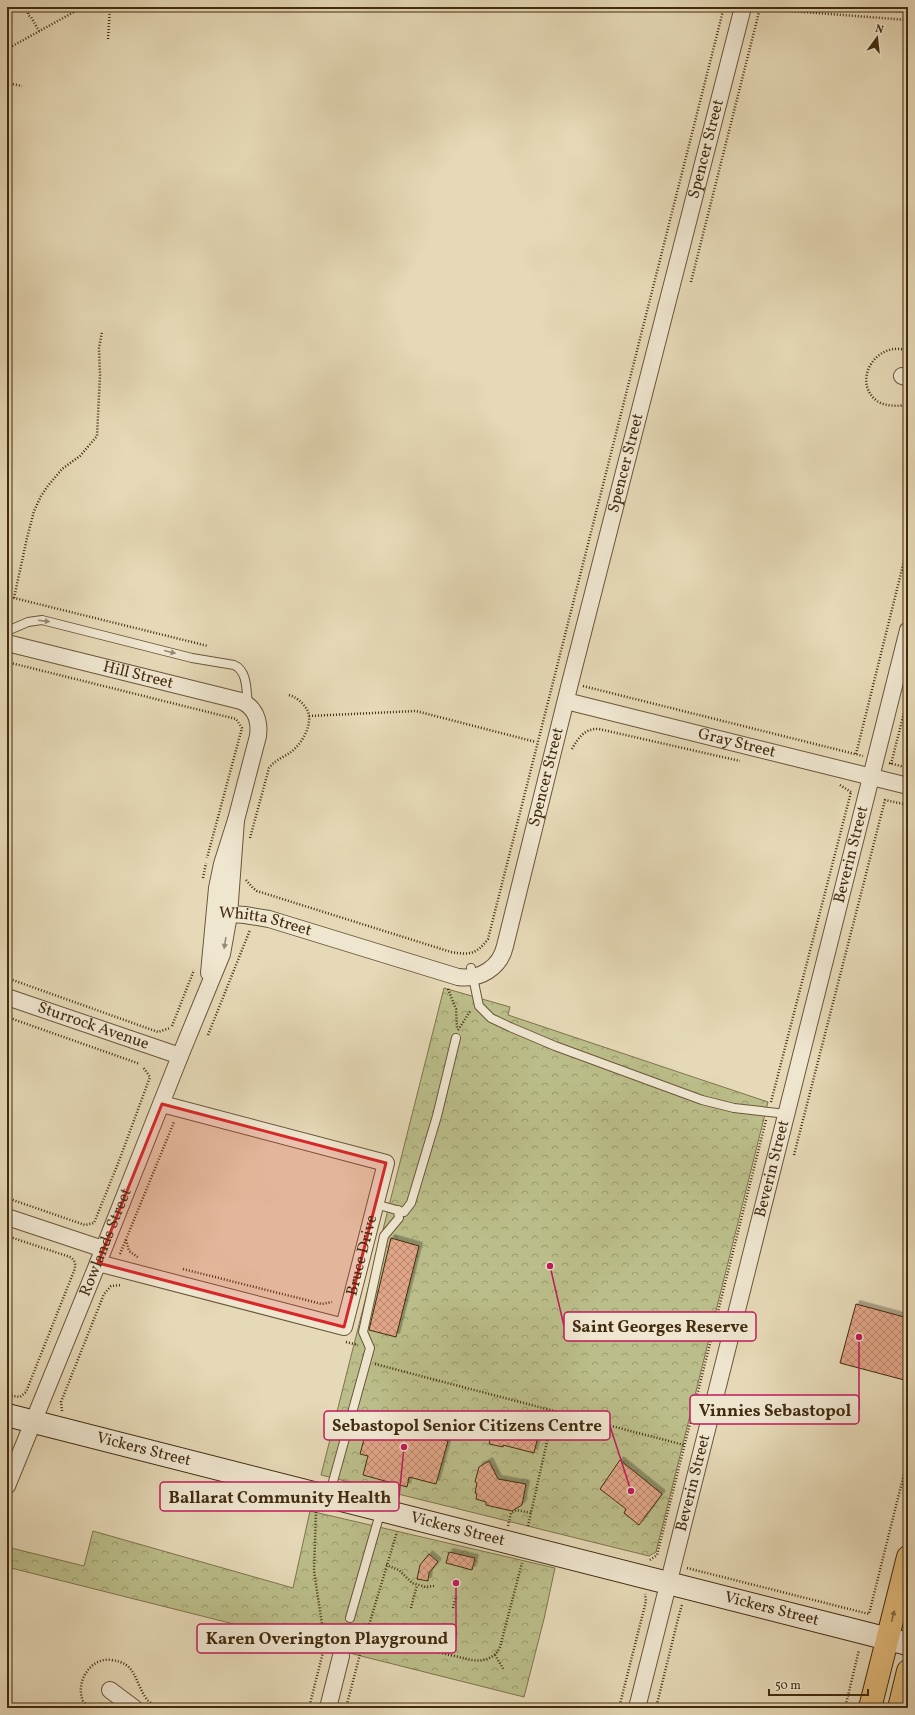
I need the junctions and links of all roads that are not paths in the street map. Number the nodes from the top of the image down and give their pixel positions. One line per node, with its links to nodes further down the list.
1 (743, 7): 5 (street, Spencer Street)
2 (908, 630): 7 (street, Beverin Street)
3 (7, 631): 6 (lane, one-way to 6)
4 (7, 643): 6 (street, Hill Street)
5 (566, 701): 7 (street, Gray Street); 10 (street, Spencer Street)
6 (248, 704): 9 (street, Rowlands Street)
7 (871, 777): 8 (street, Gray Street); 16 (street, Beverin Street)
8 (908, 786)
9 (225, 910): 11 (street, Whitta Street); 11 (street, Whitta Street); 14 (street, Rowlands Street)
10 (492, 962): 11 (street, Whitta Street)
11 (472, 972): 16 (lane)
12 (7, 996): 14 (street, Sturrock Avenue)
13 (456, 1038): 18 (lane)
14 (180, 1056): 15 (street, Rowlands Street)
15 (162, 1104): 17 (street, Bruce Drive); 20 (street, Rowlands Street)
16 (787, 1114): 27 (street, Beverin Street)
17 (375, 1204): 18 (lane); 20 (street, Bruce Drive)
18 (398, 1210): 24 (lane)
19 (7, 1217): 20 (street, Bruce Drive)
20 (101, 1256): 21 (street, Rowlands Street)
21 (33, 1422): 22 (street, Vickers Street); 23 (street, Rowlands Street); 24 (street, Vickers Street)
22 (8, 1424)
23 (7, 1486)
24 (323, 1503): 25 (street, Vickers Street)
25 (382, 1510): 27 (street, Vickers Street); 28 (lane)
26 (908, 1557): 29 (highway, one-way to 26)
27 (671, 1574): 29 (street, Vickers Street); 35 (street, Beverin Street)
28 (350, 1618)
29 (898, 1641): 36 (highway)
30 (339, 1651): 34 (street)
31 (908, 1670): 37 (highway)
32 (110, 1690): 33 (street)
33 (134, 1708)
34 (328, 1708)
35 (638, 1708)
36 (870, 1708)
37 (899, 1708)

